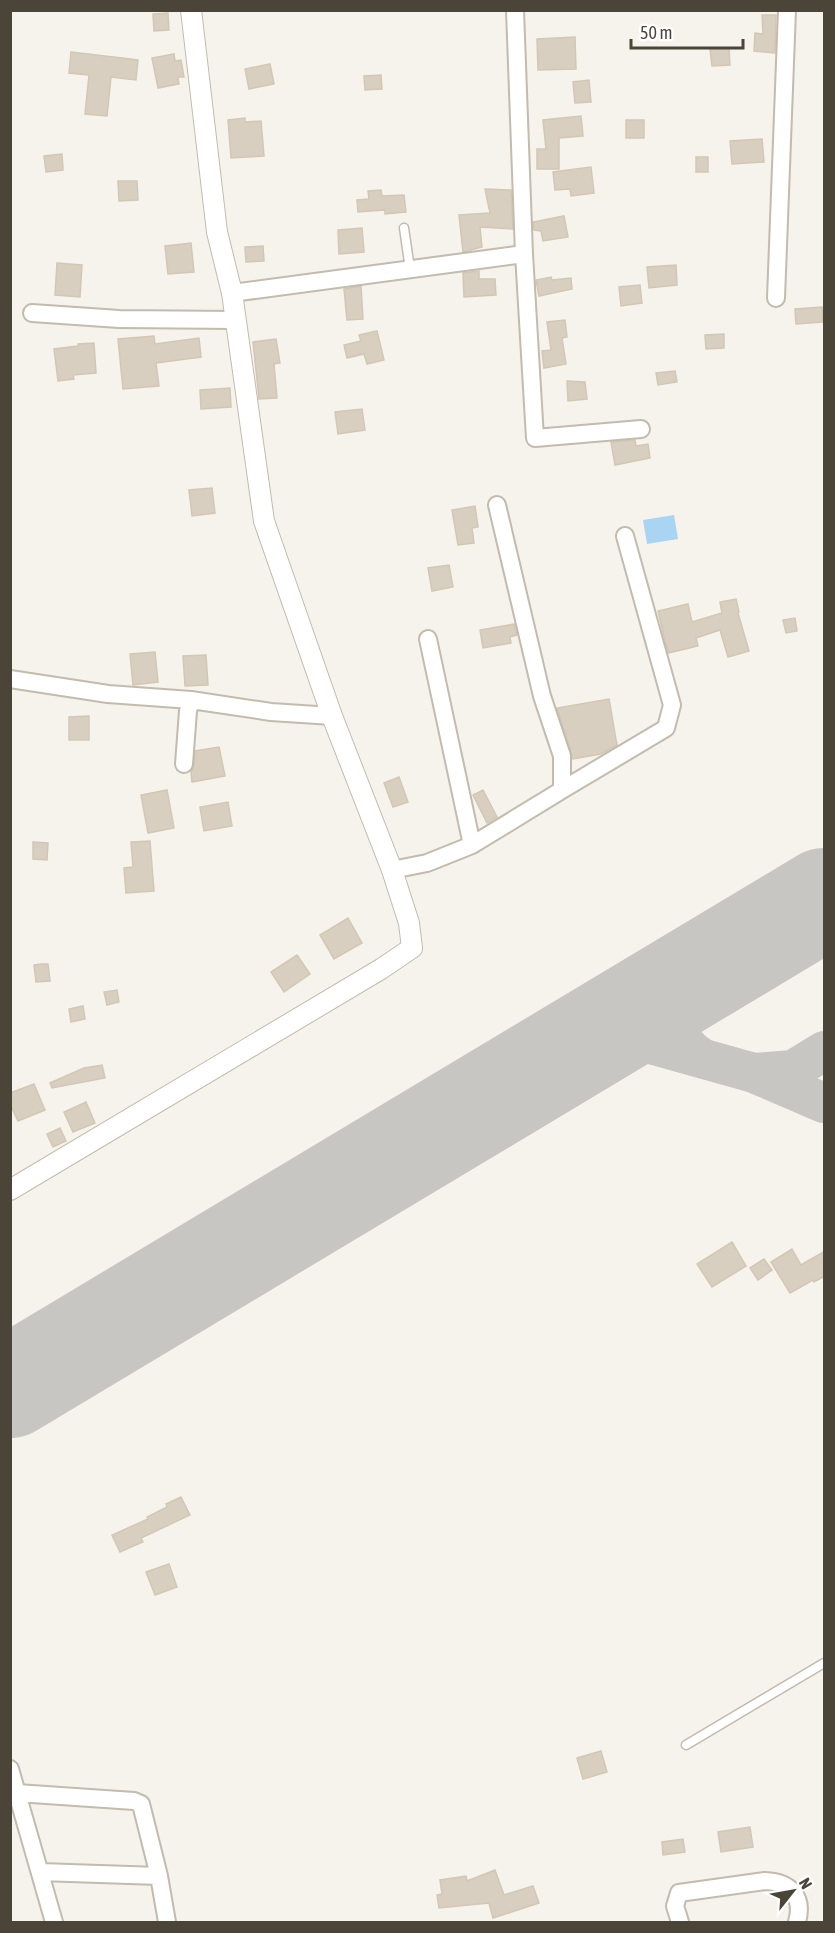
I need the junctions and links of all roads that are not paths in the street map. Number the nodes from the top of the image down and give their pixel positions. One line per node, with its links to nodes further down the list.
1 (191, 10): 7 (street)
2 (515, 10): 5 (street)
3 (787, 10): 8 (street)
4 (404, 228): 6 (lane)
5 (524, 254): 6 (street); 11 (street)
6 (410, 269): 7 (street)
7 (232, 293): 10 (street)
8 (776, 298)
9 (32, 313): 10 (street)
10 (235, 320): 17 (street)
11 (641, 429)
12 (496, 505): 19 (street)
13 (625, 536): 19 (street)
14 (428, 639): 20 (street)
15 (10, 679): 16 (street)
16 (191, 700): 17 (street); 18 (street)
17 (332, 716): 21 (street)
18 (184, 764)
19 (562, 790): 20 (street)
20 (472, 845): 21 (street)
21 (392, 870): 22 (street)
22 (10, 1190)
23 (825, 1663): 24 (lane)
24 (686, 1744)
25 (10, 1769): 26 (street)
26 (17, 1793): 27 (street); 28 (street)
27 (40, 1872): 28 (street); 29 (street)
28 (159, 1875): 30 (street)
29 (54, 1923)
30 (167, 1923)
31 (680, 1923): 32 (street)
32 (797, 1923)

